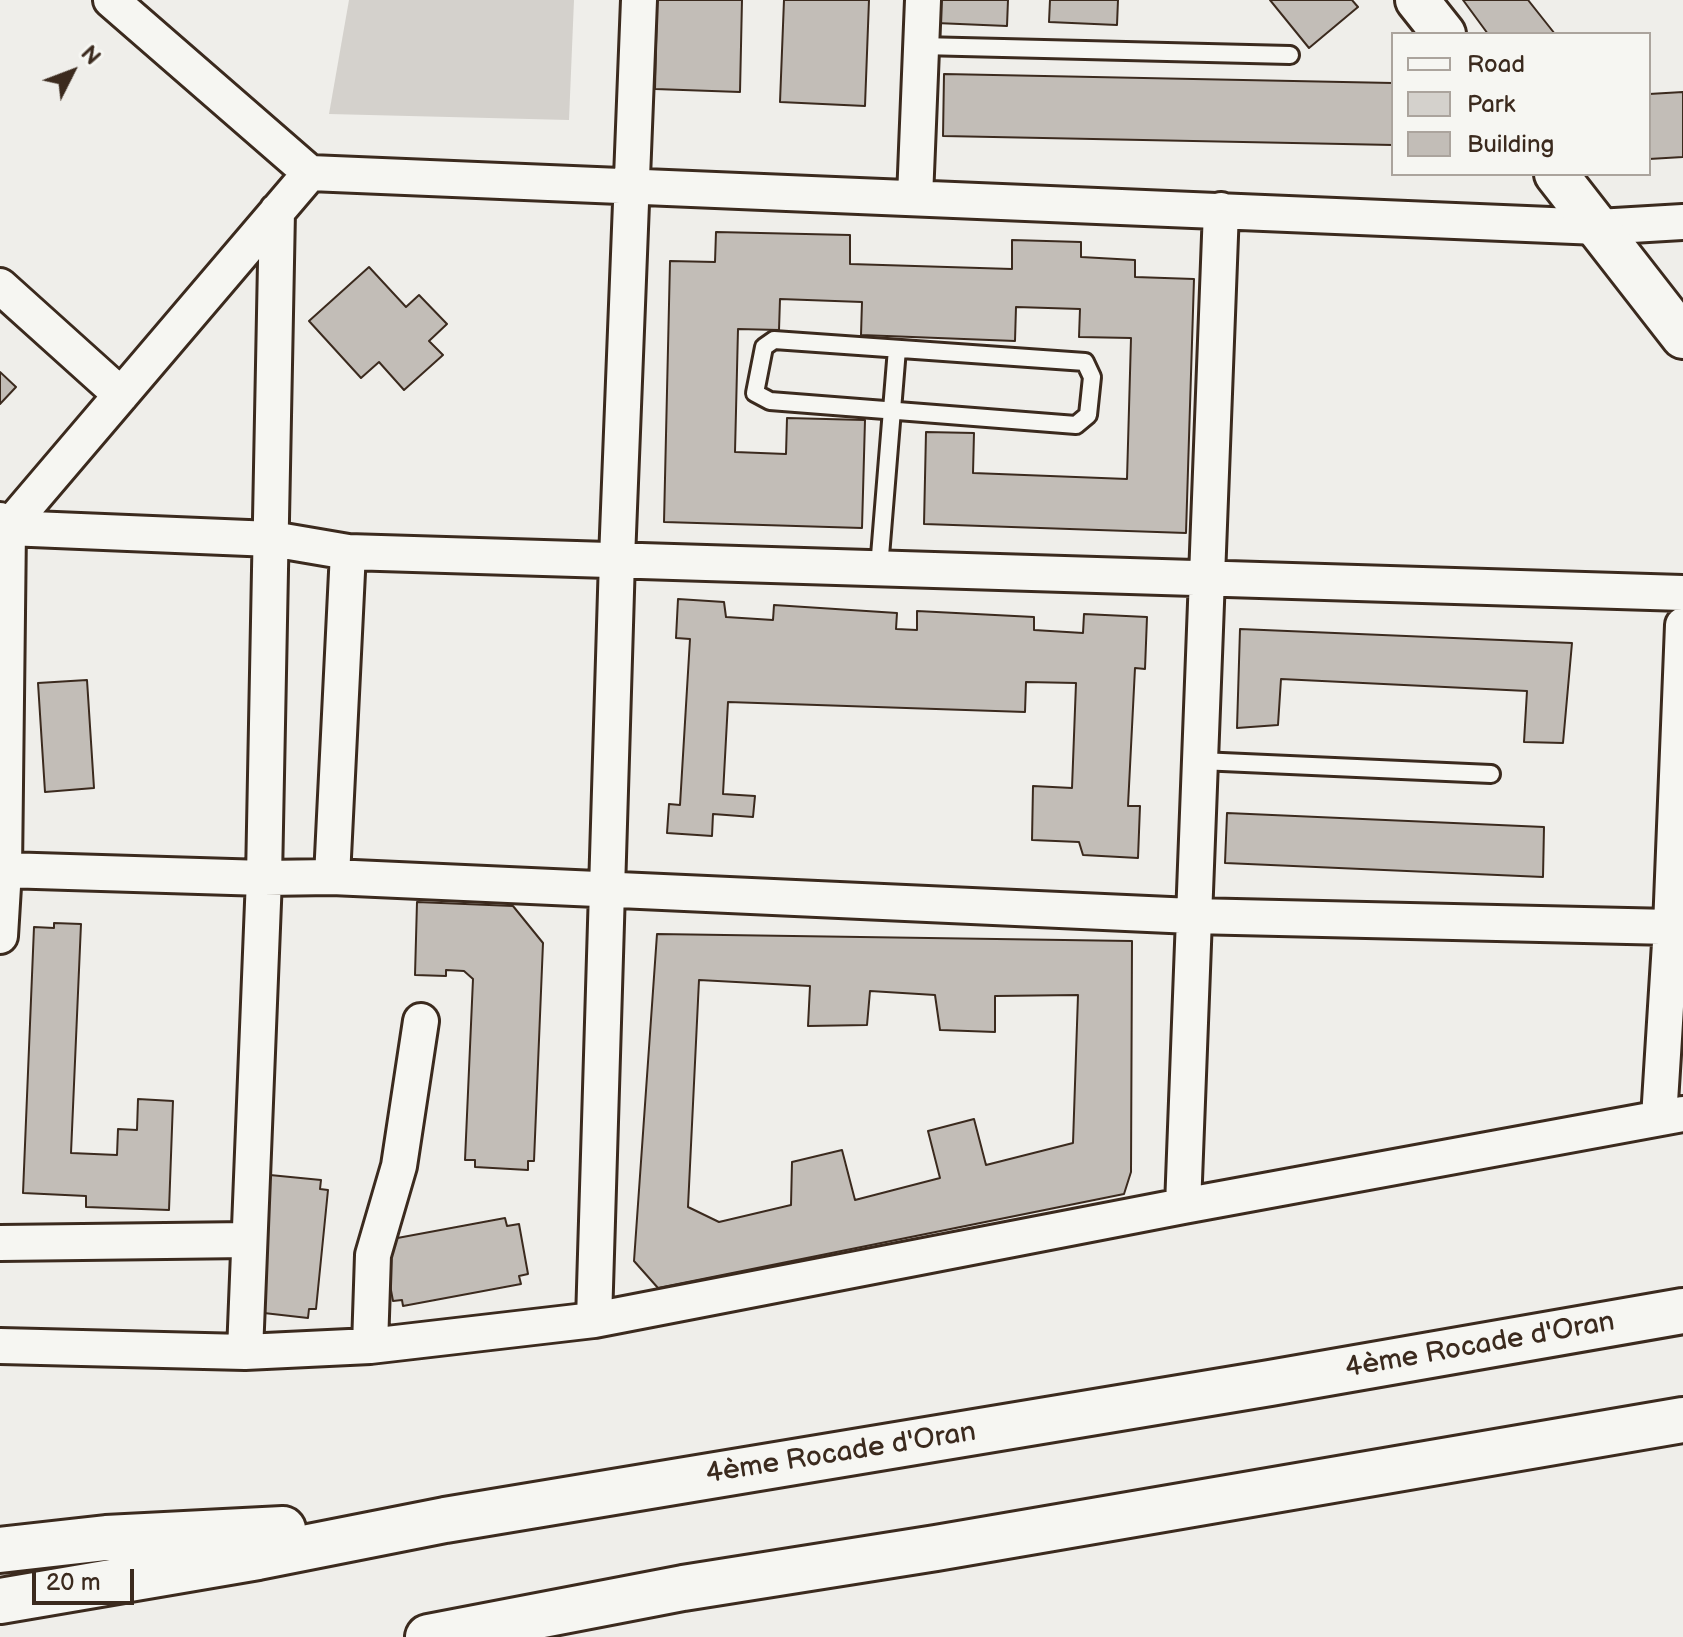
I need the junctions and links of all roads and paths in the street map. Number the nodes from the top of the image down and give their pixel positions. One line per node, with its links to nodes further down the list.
1 (111, 0): 8 (street)
2 (639, 0): 10 (street)
3 (923, 0): 6 (street)
4 (1417, 0): 5 (street)
5 (1442, 32)
6 (921, 46): 7 (lane); 11 (street)
7 (1290, 55)
8 (310, 173): 10 (street); 13 (street)
9 (1558, 176): 15 (street)
10 (632, 186): 11 (street); 24 (street)
11 (915, 198): 12 (street)
12 (1221, 210): 15 (street); 26 (street)
13 (277, 211): 19 (street); 22 (street)
14 (1683, 222): 15 (street)
15 (1598, 227): 17 (street)
16 (0, 286): 19 (street)
17 (1683, 337)
18 (897, 349): 20 (lane); 20 (lane); 20 (lane)
19 (121, 395): 21 (street)
20 (892, 411): 25 (lane)
21 (3, 528): 22 (street); 32 (street)
22 (272, 539): 23 (street); 34 (street)
23 (348, 552): 24 (street); 33 (street)
24 (617, 559): 25 (street); 35 (street)
25 (879, 568): 26 (street)
26 (1209, 579): 27 (street); 29 (street)
27 (1683, 593)
28 (1683, 625): 31 (street)
29 (1200, 761): 30 (lane); 36 (street)
30 (1491, 774)
31 (1680, 803): 37 (street)
32 (4, 870): 34 (street); 38 (street)
33 (332, 877): 34 (street); 35 (street)
34 (264, 878): 42 (street)
35 (606, 890): 36 (street); 45 (street)
36 (1192, 916): 37 (street); 41 (street)
37 (1671, 927): 40 (street)
38 (0, 936)
39 (421, 1021): 47 (street)
40 (1671, 1116): 41 (street)
41 (1183, 1206): 45 (street)
42 (248, 1240): 43 (street); 48 (street)
43 (0, 1243)
44 (1683, 1311): 50 (highway, 4ème Rocade d'Oran)
45 (594, 1320): 47 (street)
46 (0, 1346): 48 (street)
47 (370, 1346): 48 (street)
48 (245, 1352)
49 (1683, 1420): 52 (highway)
50 (445, 1520): 51 (highway); 53 (highway, 4ème Rocade d'Oran)
51 (0, 1550)
52 (683, 1588): 54 (highway); 55 (highway)
53 (0, 1601)
54 (428, 1637)
55 (525, 1637)

